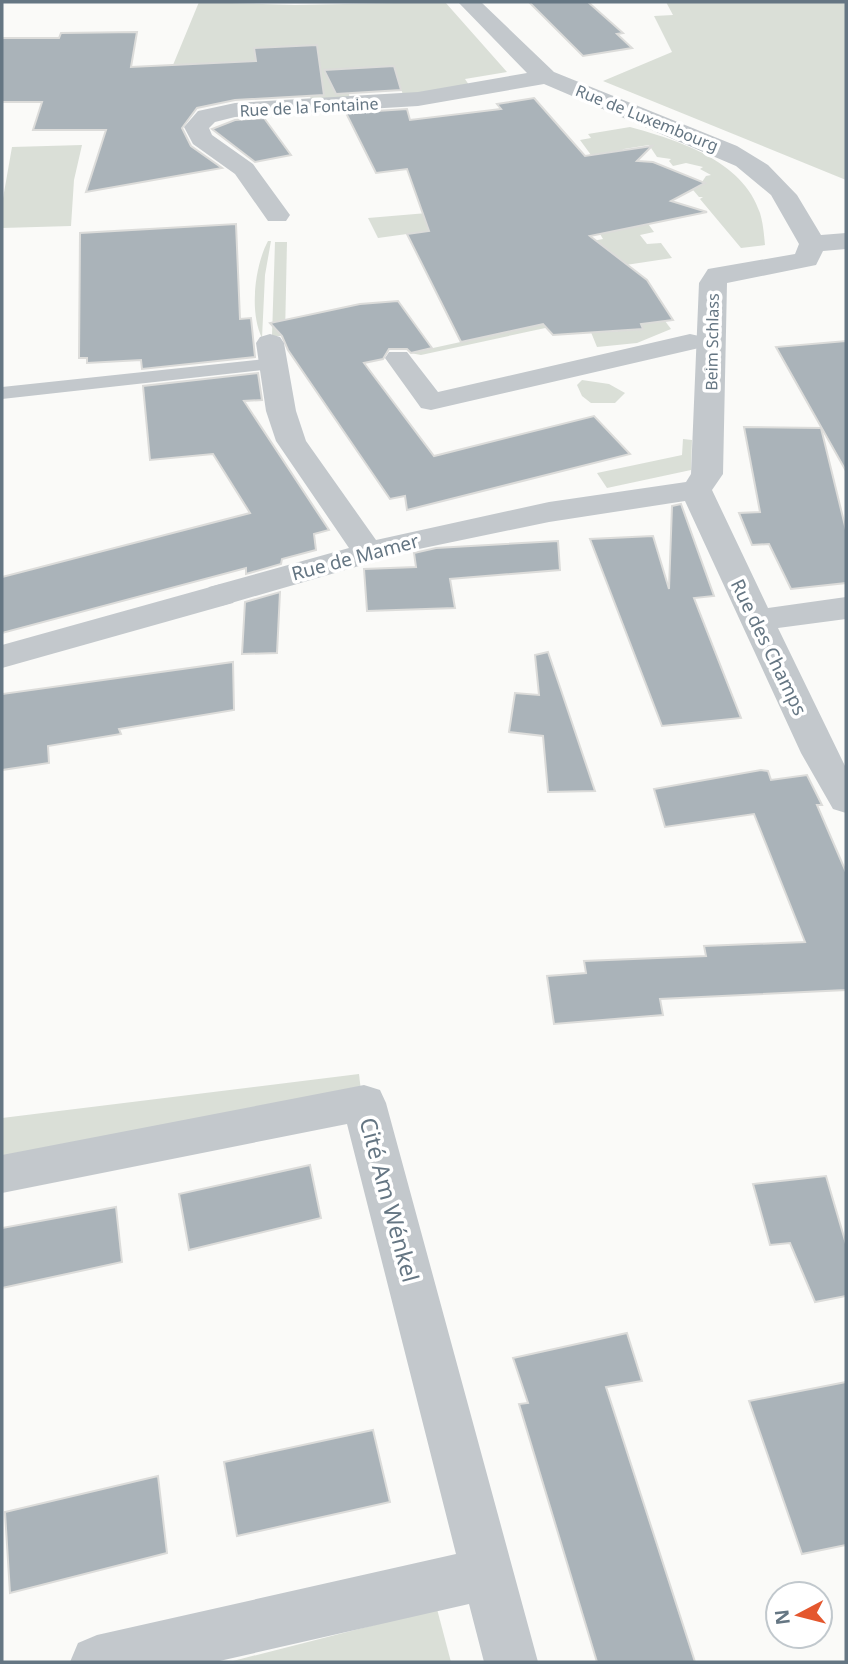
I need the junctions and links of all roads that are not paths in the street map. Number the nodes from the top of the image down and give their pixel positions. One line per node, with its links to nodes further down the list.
1 (469, 2): 2 (street, Rue de Luxembourg)
2 (546, 77): 3 (street, Rue de la Fontaine); 5 (street, Rue de Luxembourg)
3 (277, 215)
4 (846, 241): 5 (street)
5 (812, 244): 12 (street, Beim Schlass)
6 (690, 342): 10 (street, Beim Schlass)
7 (272, 354): 9 (lane); 13 (street)
8 (398, 358): 10 (street)
9 (2, 393)
10 (431, 402): 11 (street)
11 (450, 428)
12 (701, 482): 13 (street, Rue de Mamer); 15 (street, Rue des Champs)
13 (368, 552): 16 (street, Rue de Mamer)
14 (846, 608): 15 (street)
15 (759, 620): 17 (street, Rue des Champs)
16 (2, 657)
17 (846, 800)
18 (2, 1174): 19 (street, Cité Am Wénkel)
19 (487, 1573): 20 (street); 21 (street, Cité Am Wénkel)
20 (97, 1662)
21 (511, 1662)

